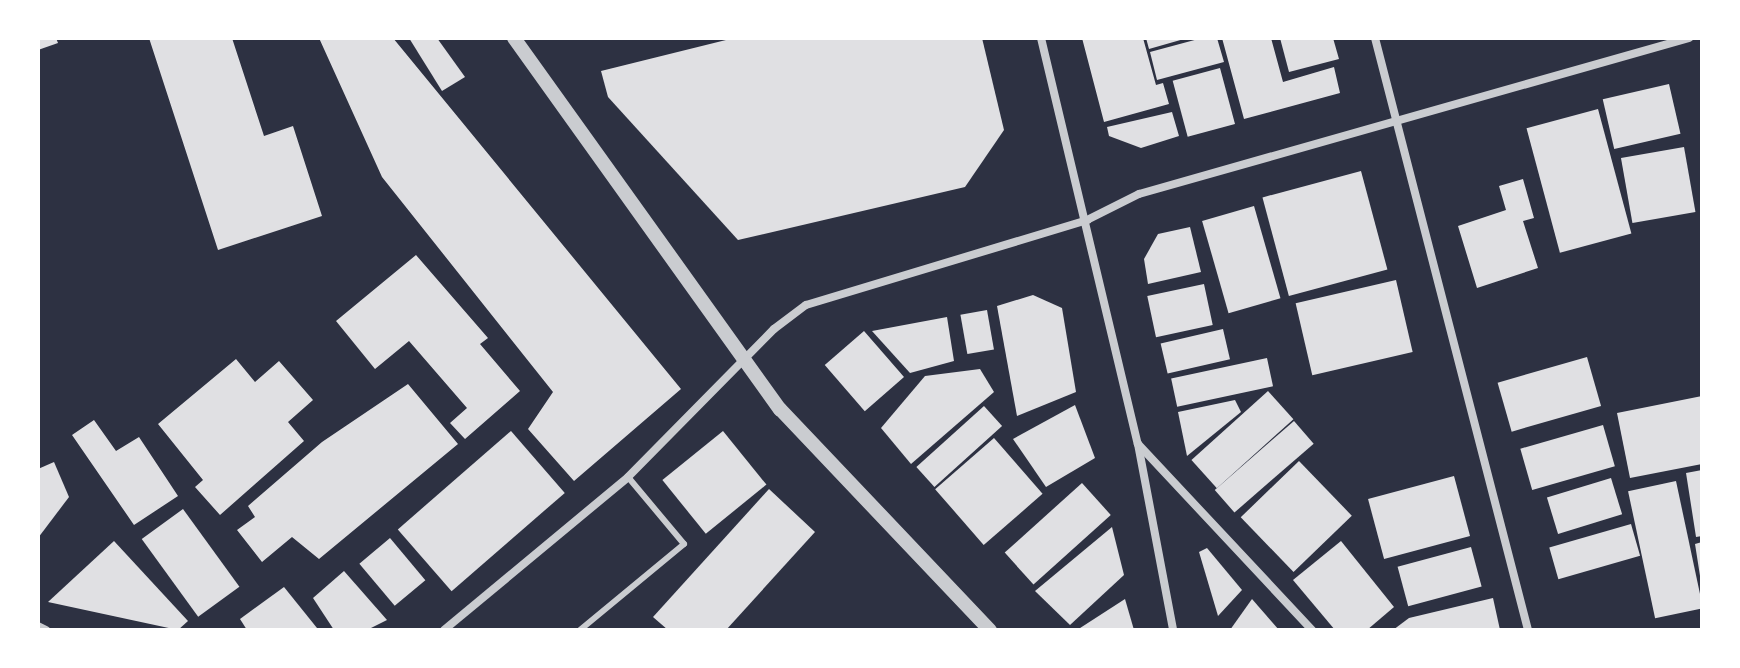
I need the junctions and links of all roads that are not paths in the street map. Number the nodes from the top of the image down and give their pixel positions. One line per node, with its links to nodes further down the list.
1 (1041, 38): 6 (street)
2 (1375, 38): 5 (street)
3 (1689, 38): 5 (street)
4 (519, 39): 7 (street)
5 (1396, 121): 6 (street); 17 (street)
6 (1087, 220): 7 (street); 8 (street)
7 (747, 360): 9 (street); 14 (street)
8 (1138, 444): 15 (street); 16 (street)
9 (628, 477): 12 (street); 13 (lane)
10 (38, 626): 11 (street)
11 (46, 630)
12 (444, 630)
13 (580, 630)
14 (990, 630)
15 (1173, 630)
16 (1312, 630)
17 (1528, 630)

